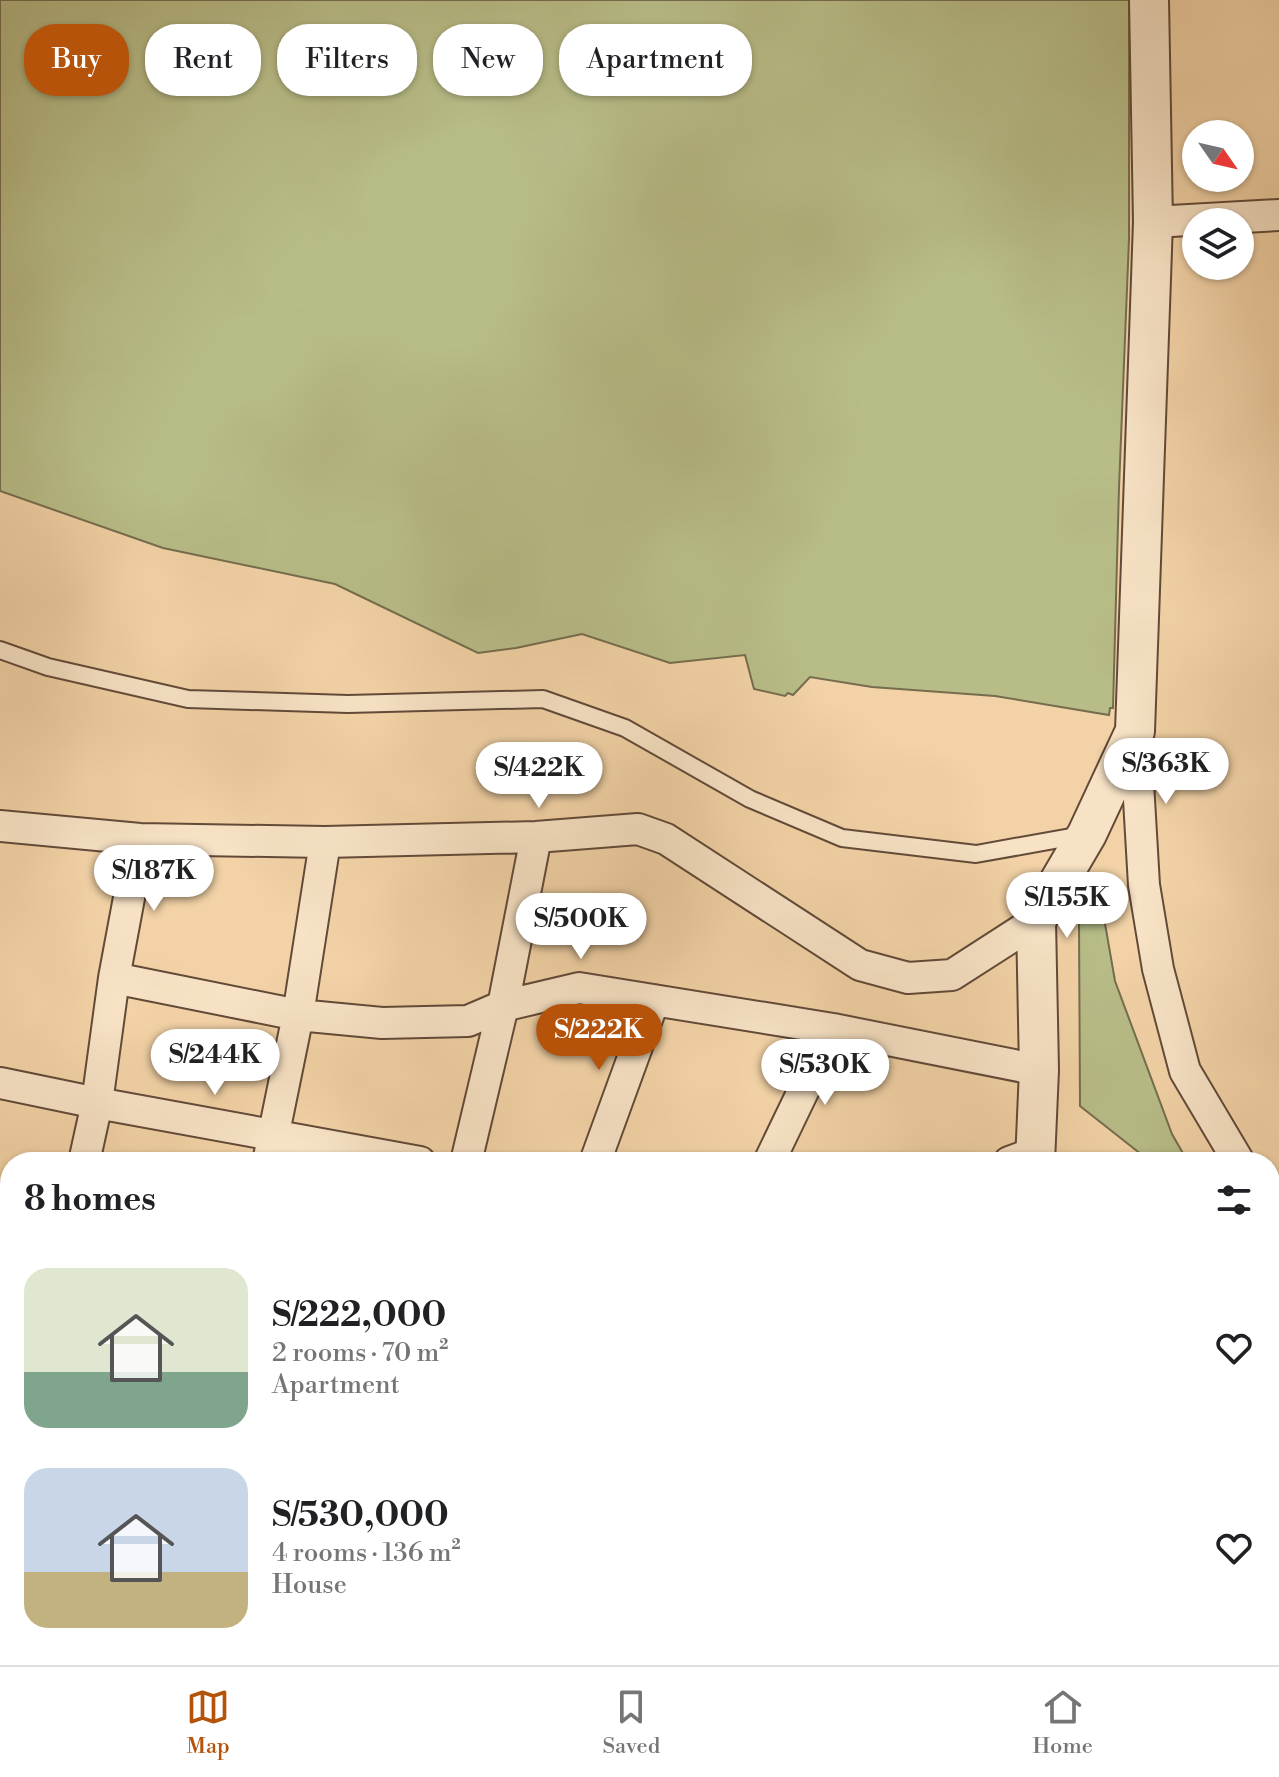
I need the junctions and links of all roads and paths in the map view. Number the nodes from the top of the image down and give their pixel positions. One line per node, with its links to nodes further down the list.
1 (1149, 0): 3 (street)
2 (1279, 215): 3 (street)
3 (1153, 222): 5 (street)
4 (0, 650): 7 (lane)
5 (1135, 731): 7 (street); 27 (street)
6 (0, 826): 9 (street)
7 (1087, 834): 11 (street)
8 (536, 837): 10 (street); 11 (street); 14 (street)
9 (140, 839): 10 (street); 12 (street)
10 (325, 842): 15 (street)
11 (1036, 921): 17 (street)
12 (114, 978): 15 (street); 19 (street)
13 (654, 1000): 14 (street); 16 (street); 24 (street)
14 (503, 1006): 15 (street); 23 (street)
15 (298, 1015): 20 (street)
16 (833, 1029): 17 (street); 25 (street)
17 (1039, 1070): 26 (street)
18 (0, 1083): 19 (street)
19 (97, 1103): 20 (street); 21 (street)
20 (270, 1149): 22 (street)
21 (86, 1152)
22 (305, 1152)
23 (468, 1152)
24 (599, 1152)
25 (774, 1152)
26 (1027, 1152)
27 (1233, 1152)

